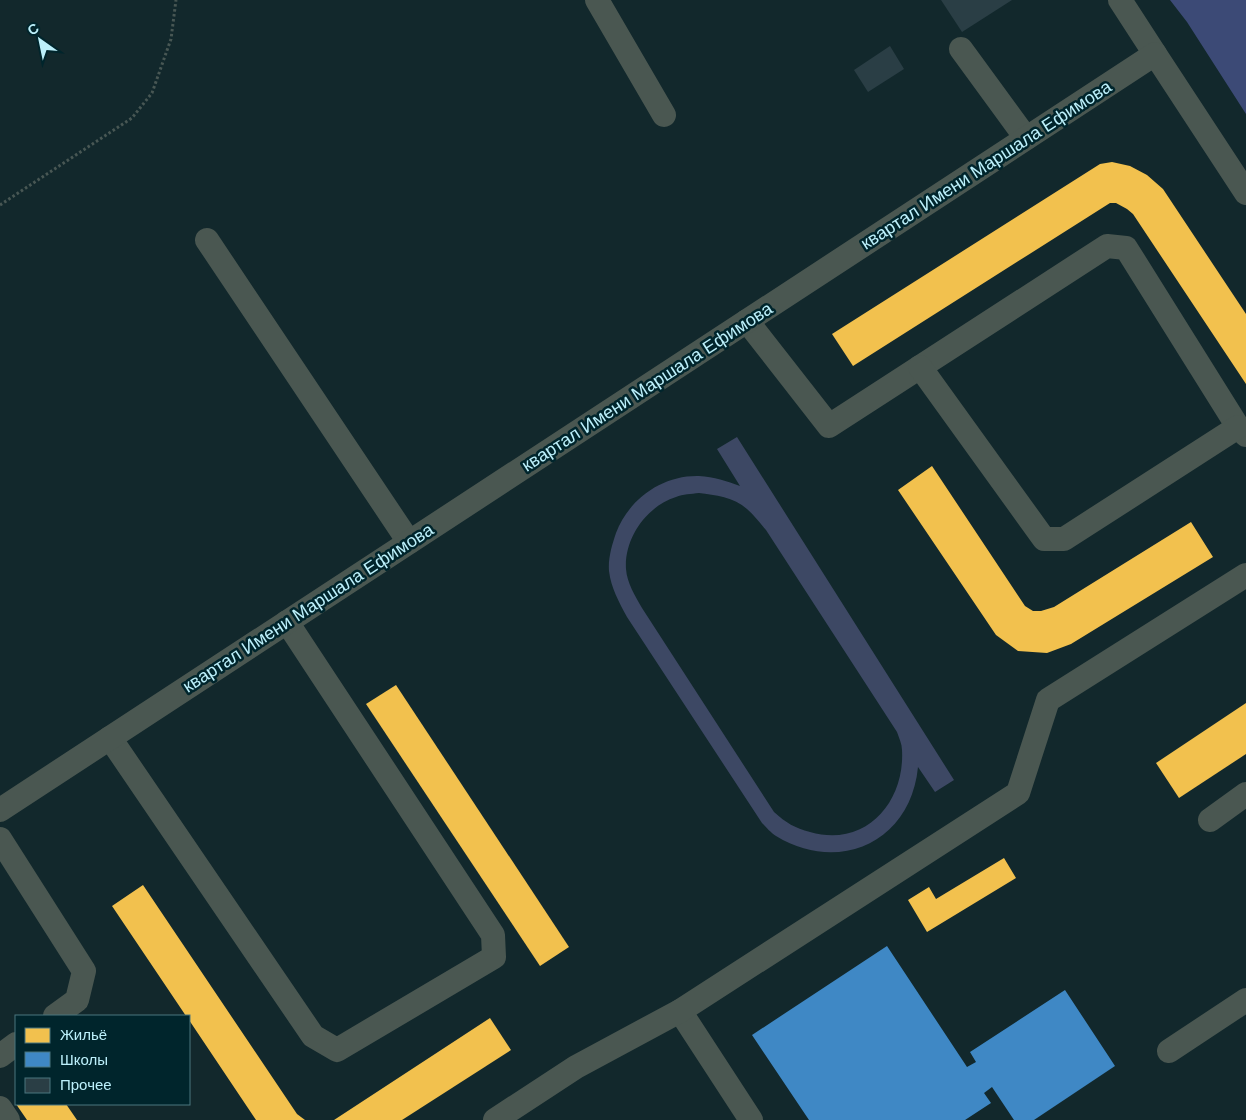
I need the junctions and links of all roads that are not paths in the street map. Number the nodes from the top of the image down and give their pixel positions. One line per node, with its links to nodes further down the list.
1 (597, 0): 5 (street)
2 (1120, 0): 4 (street)
3 (960, 49): 6 (street)
4 (1155, 54): 6 (street, квартал Имени Маршала Ефимова); 7 (street)
5 (664, 115)
6 (1026, 138): 9 (street, квартал Имени Маршала Ефимова)
7 (1246, 193)
8 (206, 240): 12 (street)
9 (747, 321): 10 (street); 12 (street, квартал Имени Маршала Ефимова)
10 (920, 367): 11 (street); 11 (street)
11 (1242, 431)
12 (409, 542): 14 (street, квартал Имени Маршала Ефимова)
13 (1246, 575): 21 (street)
14 (287, 622): 15 (street, квартал Имени Маршала Ефимова); 15 (street)
15 (110, 738): 17 (street, квартал Имени Маршала Ефимова)
16 (1246, 794): 18 (street)
17 (0, 810)
18 (1210, 820)
19 (0, 840): 22 (street)
20 (1246, 1000): 24 (street)
21 (680, 1011): 28 (street); 29 (street)
22 (56, 1015)
23 (15, 1045): 25 (street)
24 (1169, 1051)
25 (0, 1056)
26 (0, 1108): 27 (street)
27 (8, 1120)
28 (495, 1120)
29 (751, 1120)

